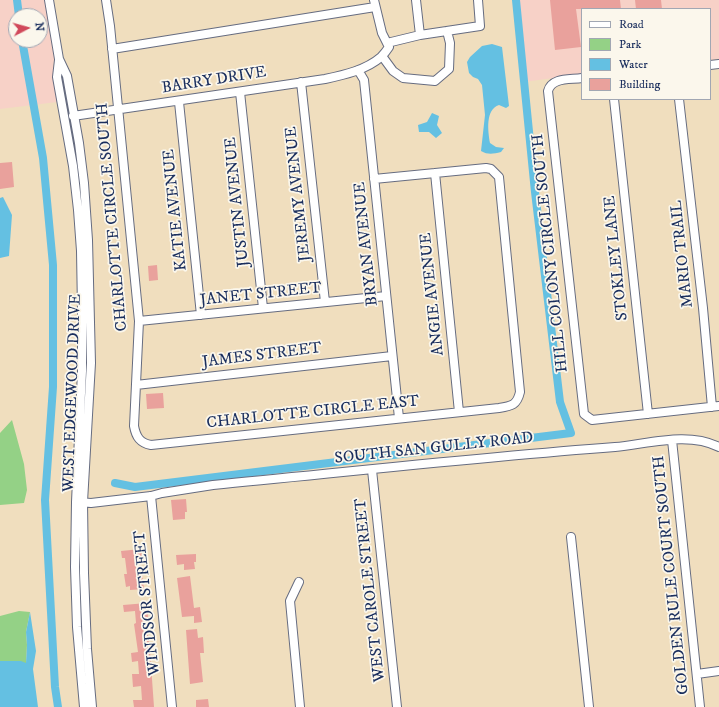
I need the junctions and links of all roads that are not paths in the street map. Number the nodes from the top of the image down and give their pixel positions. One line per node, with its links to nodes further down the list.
1 (50, 0): 11 (street, WEST EDGEWOOD DRIVE)
2 (106, 0): 9 (street, CHARLOTTE CIRCLE SOUTH)
3 (416, 0): 7 (street)
4 (478, 0): 6 (street)
5 (375, 3): 8 (street); 9 (street)
6 (447, 31): 7 (street); 10 (street)
7 (420, 35): 8 (street)
8 (387, 43): 10 (street)
9 (112, 49): 19 (street, CHARLOTTE CIRCLE SOUTH)
10 (382, 56): 12 (street, BARRY DRIVE)
11 (59, 59): 20 (street, WEST EDGEWOOD DRIVE); 39 (street, WEST EDGEWOOD DRIVE)
12 (358, 70): 14 (street, BARRY DRIVE); 22 (street, BRYAN AVENUE)
13 (581, 78): 32 (street, HILL COLONY CIRCLE SOUTH)
14 (301, 82): 15 (street, BARRY DRIVE); 24 (street, JEREMY AVENUE)
15 (240, 92): 18 (street, BARRY DRIVE); 25 (street, JUSTIN AVENUE)
16 (614, 100): 32 (street, STOKLEY LANE)
17 (679, 100): 30 (street, MARIO TRAIL)
18 (179, 102): 19 (street, BARRY DRIVE); 26 (street, KATIE AVENUE)
19 (118, 110): 20 (street, BARRY DRIVE); 27 (street, CHARLOTTE CIRCLE SOUTH)
20 (73, 116): 39 (street, WEST EDGEWOOD DRIVE)
21 (435, 173): 22 (street); 31 (street, ANGIE AVENUE); 31 (street, CHARLOTTE CIRCLE EAST)
22 (374, 179): 23 (street, BRYAN AVENUE)
23 (386, 296): 24 (street, JANET STREET); 28 (street, BRYAN AVENUE)
24 (325, 302): 25 (street, JANET STREET)
25 (263, 308): 26 (street, JANET STREET)
26 (201, 315): 27 (street, JANET STREET)
27 (139, 321): 29 (street, CHARLOTTE CIRCLE SOUTH)
28 (392, 356): 29 (street, JAMES STREET); 33 (street, BRYAN AVENUE)
29 (136, 385): 34 (street, CHARLOTTE CIRCLE SOUTH)
30 (716, 406): 32 (street)
31 (459, 412): 33 (street, CHARLOTTE CIRCLE EAST)
32 (648, 414)
33 (398, 418): 34 (street, CHARLOTTE CIRCLE EAST)
34 (136, 432)
35 (672, 440): 36 (street, SOUTH SAN GULLY ROAD); 37 (street, SOUTH SAN GULLY ROAD); 43 (street, GOLDEN RULE COURT SOUTH)
36 (719, 446)
37 (372, 470): 38 (street, SOUTH SAN GULLY ROAD); 48 (street, WEST CAROLE STREET)
38 (151, 496): 39 (street, SOUTH SAN GULLY ROAD); 46 (street, WINDSOR STREET)
39 (80, 502): 44 (street, WEST EDGEWOOD DRIVE); 45 (street, WEST EDGEWOOD DRIVE)
40 (571, 537): 49 (street)
41 (299, 582): 47 (street)
42 (719, 671): 43 (street)
43 (697, 674): 50 (street, GOLDEN RULE COURT SOUTH)
44 (84, 707)
45 (92, 707)
46 (172, 707)
47 (300, 707)
48 (397, 707)
49 (589, 707)
50 (700, 707)

